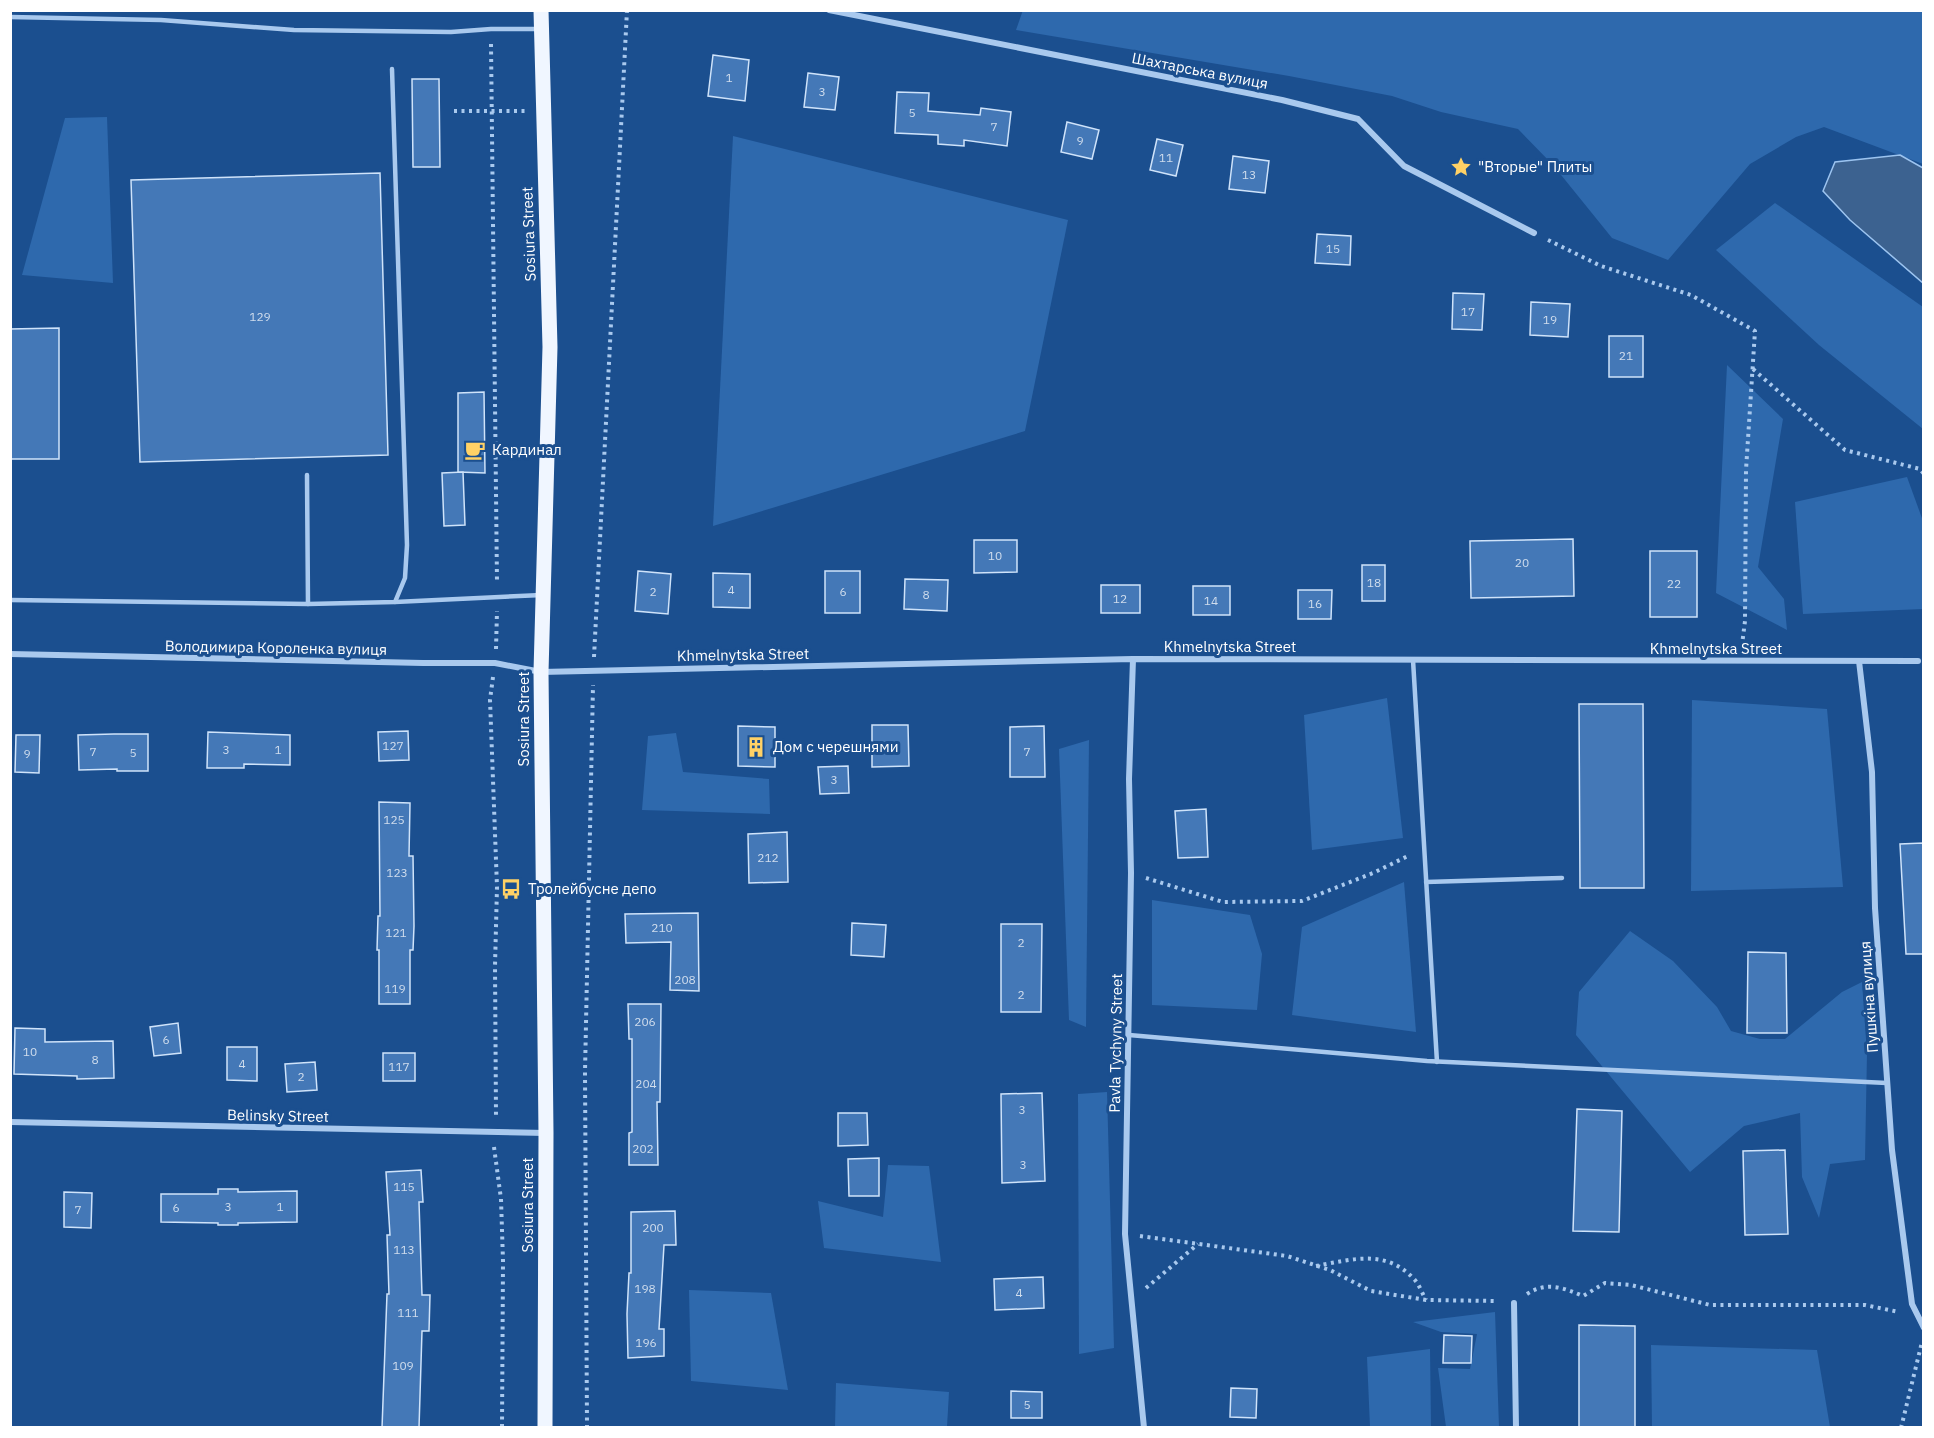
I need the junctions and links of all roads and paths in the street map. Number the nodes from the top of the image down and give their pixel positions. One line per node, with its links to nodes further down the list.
1 (541, 10): 5 (main road, Sosiura Street)
2 (627, 10): 27 (path)
3 (829, 10): 11 (street, Шахтарська вулиця)
4 (10, 17): 6 (lane)
5 (542, 28): 6 (lane); 10 (main road, Sosiura Street)
6 (491, 29): 9 (path)
7 (392, 69): 18 (lane)
8 (454, 111): 9 (path)
9 (491, 111): 10 (path); 16 (path)
10 (544, 112): 15 (main road, Sosiura Street)
11 (1533, 233): 12 (path)
12 (1752, 369): 13 (path); 23 (path)
13 (1923, 474)
14 (307, 475): 19 (lane)
15 (543, 594): 16 (lane); 28 (main road, Sosiura Street)
16 (497, 597): 18 (lane); 26 (path)
17 (10, 600): 19 (lane)
18 (395, 602): 19 (lane)
19 (308, 604)
20 (10, 654): 26 (street, Володимира Короленка вулиця)
21 (1133, 659): 22 (street, Khmelnytska Street); 27 (street, Khmelnytska Street); 30 (street, Pavla Tychyny Street)
22 (1413, 660): 23 (street, Khmelnytska Street); 29 (lane)
23 (1741, 661): 24 (street, Khmelnytska Street)
24 (1858, 661): 25 (street, Khmelnytska Street); 35 (street, Пушкіна вулиця)
25 (1921, 661)
26 (495, 663): 28 (street, Володимира Короленка вулиця); 37 (path)
27 (594, 670): 28 (street, Khmelnytska Street); 50 (path)
28 (541, 672): 38 (main road, Sosiura Street)
29 (1424, 848): 30 (path); 32 (lane)
30 (1131, 873): 33 (street, Pavla Tychyny Street)
31 (1562, 878): 32 (lane)
32 (1426, 882): 34 (lane)
33 (1129, 1035): 34 (lane); 39 (street, Pavla Tychyny Street)
34 (1437, 1062): 35 (lane)
35 (1887, 1083): 45 (street, Пушкіна вулиця)
36 (10, 1122): 37 (street, Belinsky Street)
37 (497, 1132): 38 (street, Belinsky Street); 48 (path)
38 (546, 1133): 49 (main road, Sosiura Street)
39 (1125, 1234): 40 (path); 42 (street, Pavla Tychyny Street)
40 (1198, 1244): 41 (path); 42 (path)
41 (1316, 1266): 43 (path); 43 (path)
42 (1131, 1299): 51 (street, Pavla Tychyny Street)
43 (1426, 1300): 44 (path)
44 (1514, 1303): 45 (path); 52 (street)
45 (1918, 1316): 46 (street, Пушкіна вулиця)
46 (1923, 1328)
47 (1923, 1335): 53 (path)
48 (502, 1428)
49 (545, 1428)
50 (587, 1428)
51 (1144, 1428)
52 (1516, 1428)
53 (1900, 1428)

